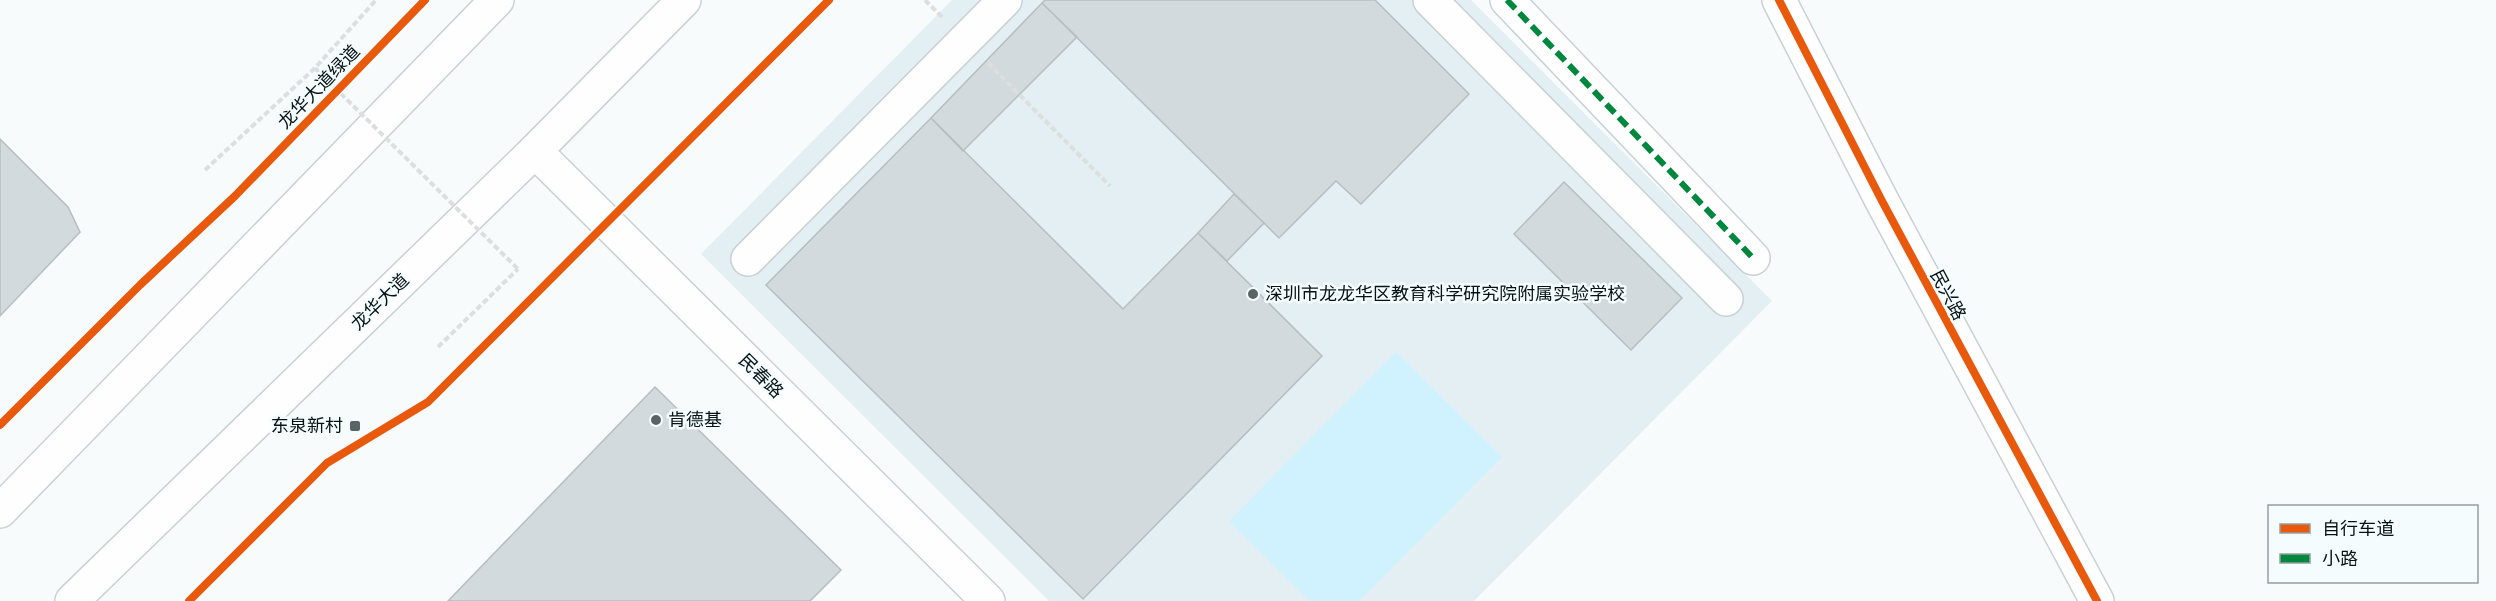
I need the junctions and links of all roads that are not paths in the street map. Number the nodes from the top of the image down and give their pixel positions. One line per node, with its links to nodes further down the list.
1 (497, 0): 11 (street)
2 (684, 0): 7 (street, 龙华大道)
3 (1005, 0): 9 (street)
4 (1430, 0): 10 (street)
5 (1507, 0): 8 (street)
6 (1779, 0): 14 (street, 民兴路)
7 (535, 151): 12 (street, 民春路); 13 (street, 龙华大道)
8 (1753, 258)
9 (748, 259)
10 (1726, 299)
11 (0, 511)
12 (982, 599)
13 (72, 601)
14 (2097, 601)

